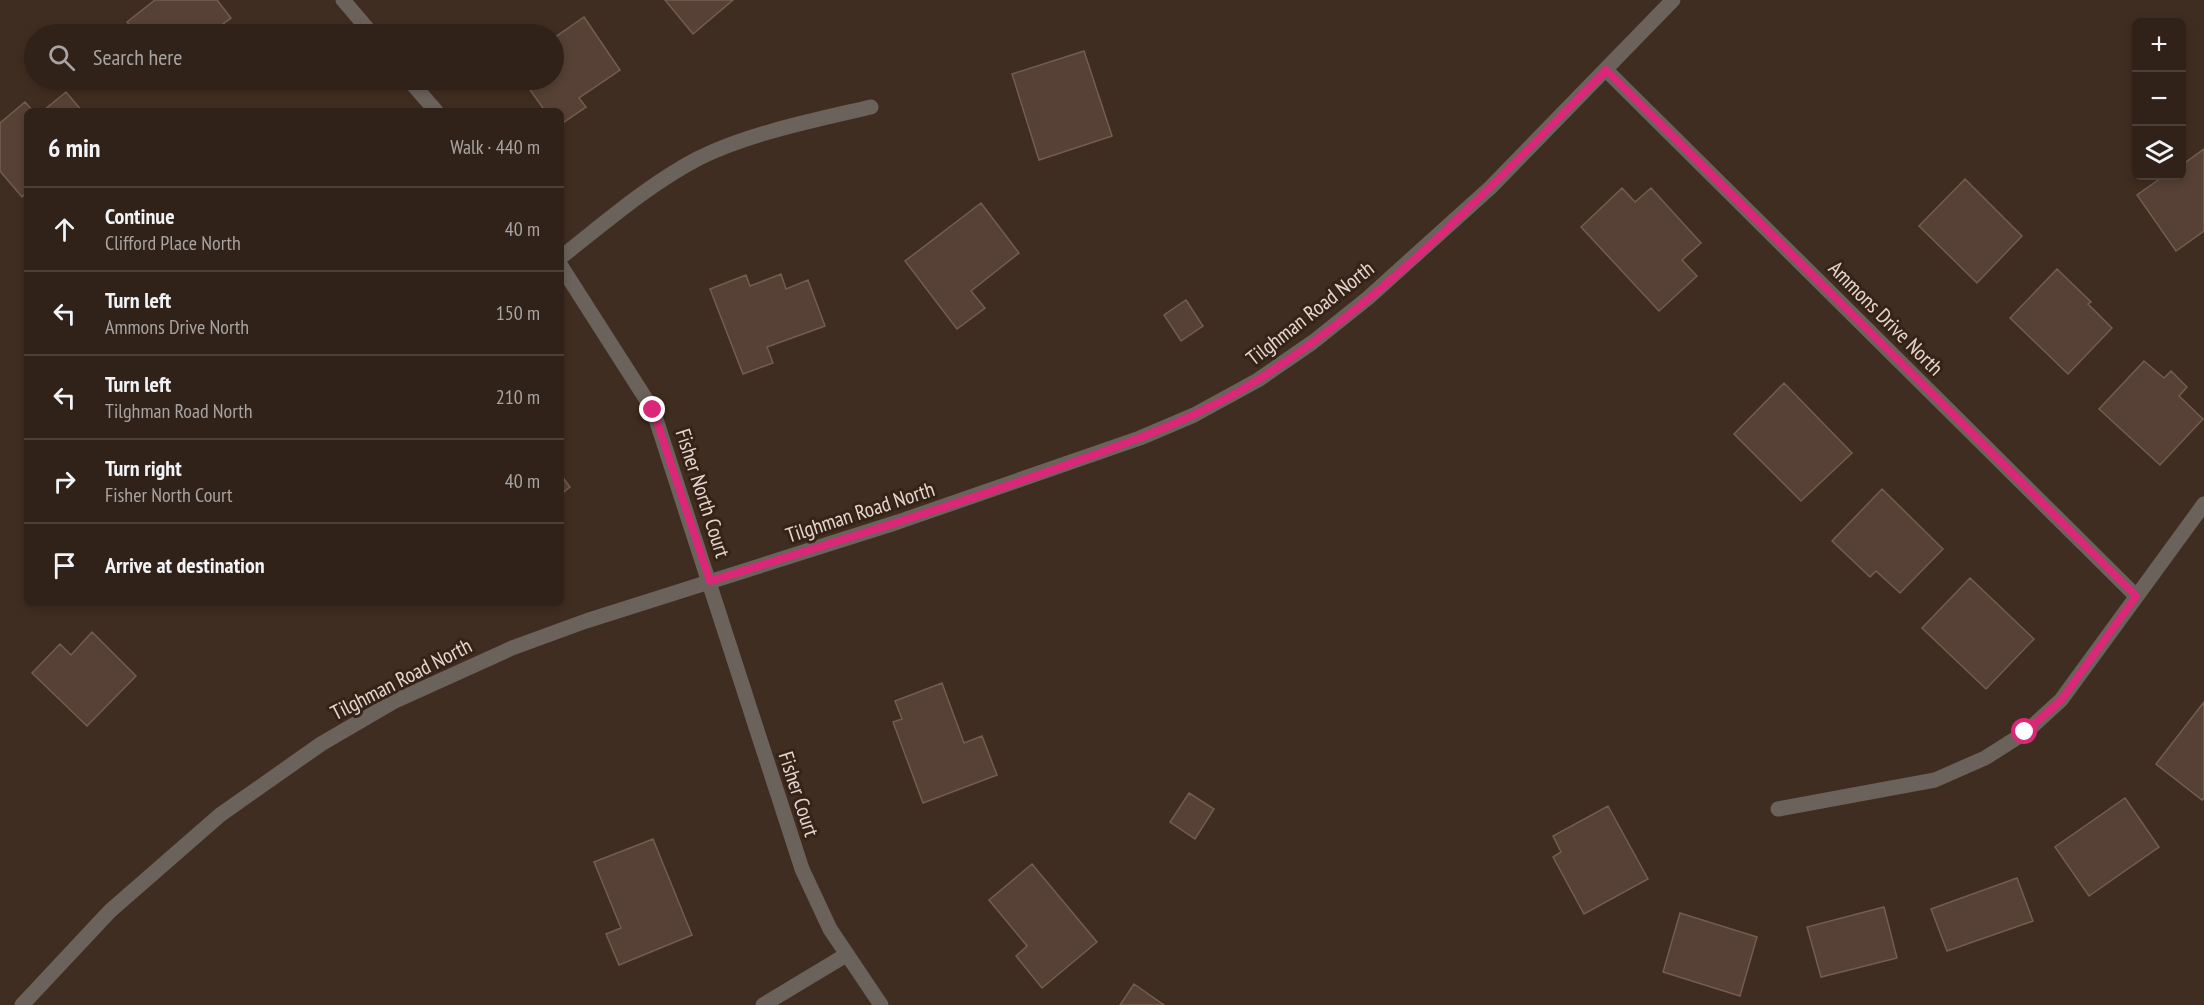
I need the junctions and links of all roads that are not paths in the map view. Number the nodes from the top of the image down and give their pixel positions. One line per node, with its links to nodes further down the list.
1 (343, 0): 3 (street)
2 (1673, 0): 4 (street, Tilghman Road North)
3 (363, 24)
4 (1606, 70): 11 (street, Tilghman Road North); 12 (street, Ammons Drive North)
5 (418, 90): 7 (street)
6 (871, 107): 8 (street)
7 (433, 108)
8 (564, 255)
9 (564, 271): 11 (street, Fisher North Court)
10 (2204, 504): 12 (street)
11 (710, 581): 14 (street, Fisher Court); 15 (street, Tilghman Road North)
12 (2136, 596): 13 (street)
13 (1778, 809)
14 (846, 955): 16 (street); 17 (street, Fisher Court)
15 (22, 1005)
16 (763, 1005)
17 (881, 1005)

